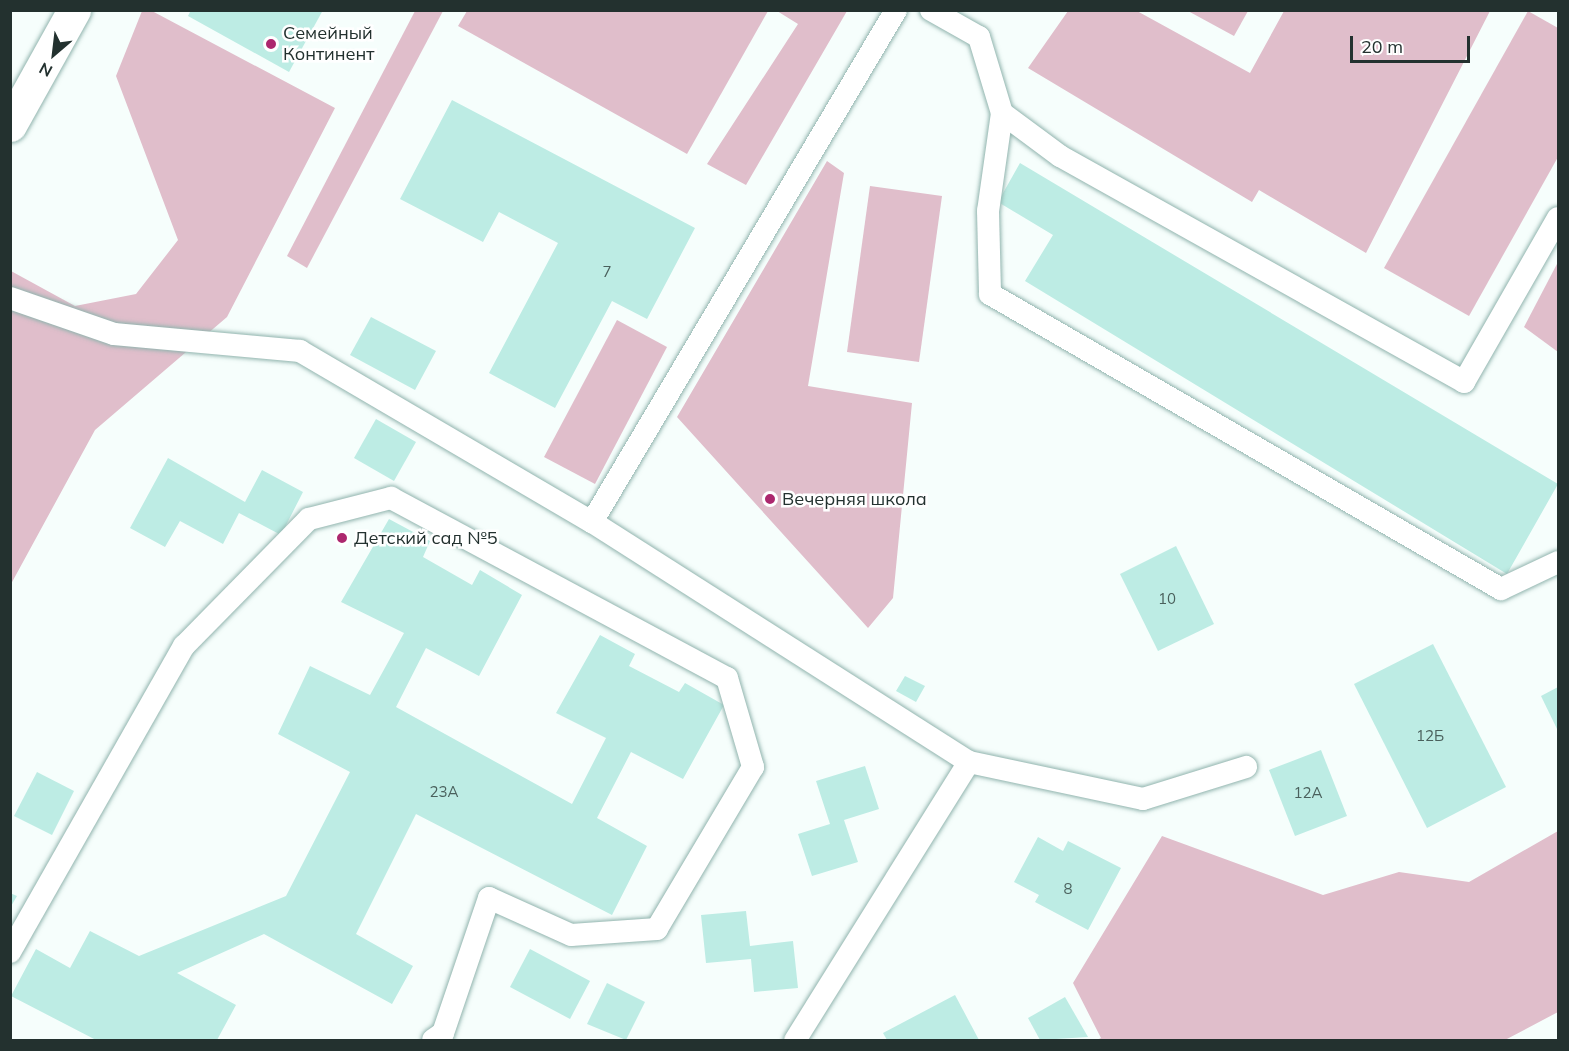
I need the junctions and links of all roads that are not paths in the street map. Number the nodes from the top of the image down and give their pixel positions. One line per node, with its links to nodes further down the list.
1 (74, 10): 5 (street)
2 (896, 10): 8 (lane)
3 (931, 10): 4 (lane)
4 (1002, 113): 6 (lane); 9 (lane)
5 (10, 125)
6 (1558, 218)
7 (10, 298): 8 (lane)
8 (592, 522): 10 (lane)
9 (1558, 562)
10 (969, 762): 11 (lane); 14 (lane)
11 (1246, 767)
12 (10, 952): 13 (lane)
13 (444, 1038)
14 (795, 1041)

